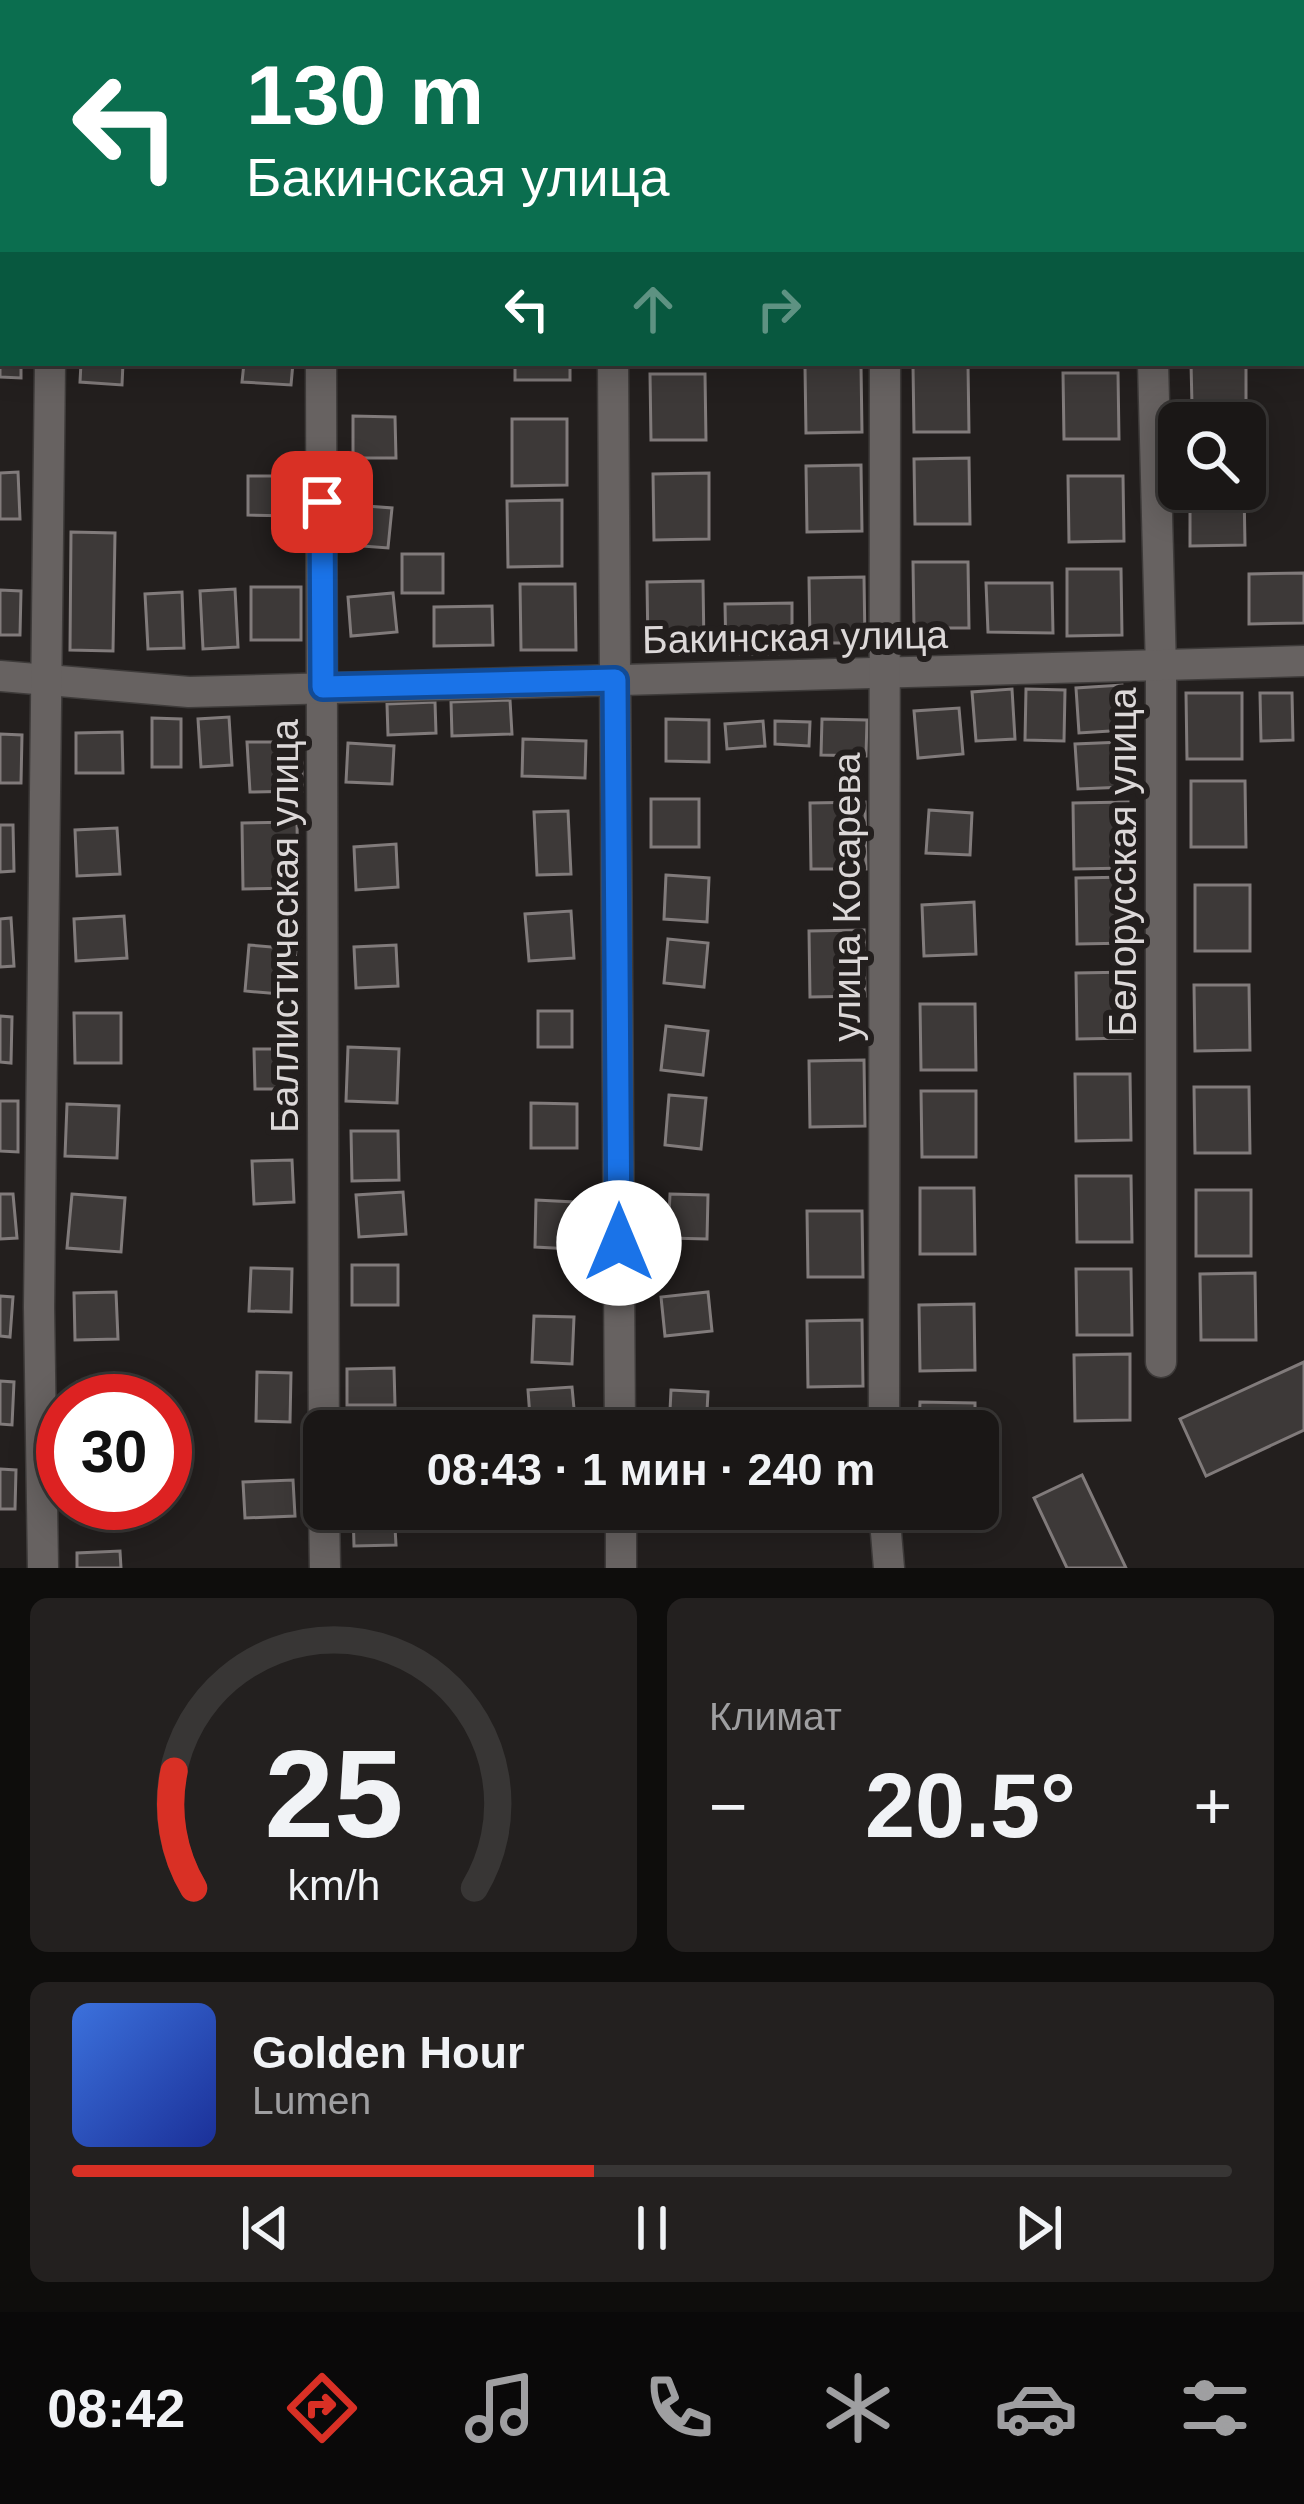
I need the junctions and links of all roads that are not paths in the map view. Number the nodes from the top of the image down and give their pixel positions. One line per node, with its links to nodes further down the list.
1 (50, 366): 10 (street)
2 (321, 366): 12 (street, Баллистическая улица)
3 (613, 366): 11 (street)
4 (885, 366): 8 (street, улица Косарева)
5 (1153, 366): 7 (street, Белорусская улица)
6 (1304, 661): 7 (street, Бакинская улица)
7 (1161, 669): 8 (street, Бакинская улица); 13 (street, Белорусская улица)
8 (886, 674): 11 (street, Бакинская улица); 16 (street, улица Косарева)
9 (0, 676): 10 (street, Бакинская улица)
10 (46, 678): 12 (street, Бакинская улица); 20 (street)
11 (615, 680): 12 (street, Бакинская улица); 15 (street)
12 (323, 687): 14 (street, Баллистическая улица)
13 (1161, 1362)
14 (324, 1410)
15 (620, 1410)
16 (884, 1410)
17 (324, 1530): 21 (street)
18 (621, 1530): 22 (street)
19 (886, 1530): 23 (street)
20 (43, 1568)
21 (325, 1568)
22 (622, 1568)
23 (889, 1568)

